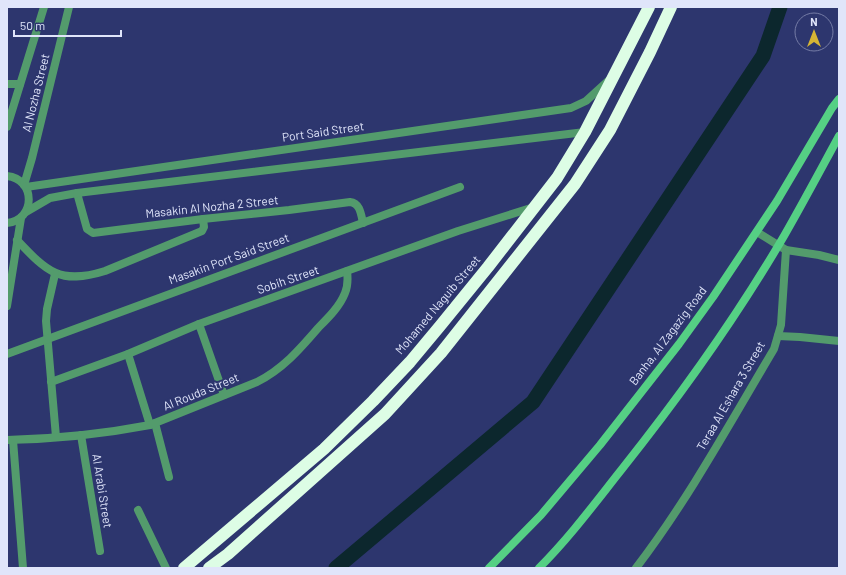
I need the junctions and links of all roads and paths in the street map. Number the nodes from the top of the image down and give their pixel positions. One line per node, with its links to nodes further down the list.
1 (44, 7): 7 (street, Al Nozha Street)
2 (69, 7): 13 (street, Al Nozha Street)
3 (649, 7): 5 (highway, Mohamed Naguib Street)
4 (671, 7): 32 (highway)
5 (613, 76): 10 (highway, Mohamed Naguib Street); 13 (street, Port Said Street)
6 (7, 84): 7 (street)
7 (20, 84): 9 (street, Al Nozha Street)
8 (839, 99): 21 (main road, Banha, Al Zagazig Road)
9 (7, 127)
10 (586, 132): 15 (street); 16 (highway, Mohamed Naguib Street)
11 (839, 136): 23 (main road)
12 (7, 176): 13 (street)
13 (25, 186): 17 (street)
14 (460, 187): 20 (street, Masakin Port Said Street)
15 (78, 193): 17 (street); 18 (street, Masakin Al Nozha 2 Street)
16 (535, 206): 26 (street, Sobih Street); 30 (highway, Mohamed Naguib Street)
17 (23, 215): 19 (street); 22 (street)
18 (204, 219): 20 (street, Masakin Al Nozha 2 Street); 27 (street)
19 (7, 223)
20 (363, 223): 33 (street, Masakin Port Said Street)
21 (757, 232): 23 (street); 52 (main road, Banha, Al Zagazig Road)
22 (17, 240): 27 (street); 28 (street)
23 (778, 246): 24 (street); 53 (main road)
24 (786, 250): 25 (street); 31 (street, Teraa Al Eshara 3 Street)
25 (839, 260)
26 (347, 271): 29 (street, Sobih Street); 40 (street, Al Rouda Street)
27 (55, 274): 33 (street)
28 (7, 306)
29 (199, 324): 36 (street, Sobih Street); 40 (street)
30 (440, 326): 32 (highway); 37 (highway, Mohamed Naguib Street)
31 (778, 336): 34 (street); 54 (street, Teraa Al Eshara 3 Street)
32 (454, 337): 38 (highway)
33 (47, 338): 35 (street, Masakin Port Said Street); 39 (street)
34 (839, 341)
35 (7, 354)
36 (128, 354): 39 (street, Sobih Street); 41 (street)
37 (410, 362): 38 (highway); 50 (highway, Mohamed Naguib Street)
38 (422, 373): 51 (highway)
39 (51, 382): 43 (street)
40 (224, 395): 41 (street, Al Rouda Street)
41 (152, 424): 42 (street, Al Rouda Street); 45 (street)
42 (81, 435): 43 (street, Al Rouda Street); 47 (street, Al Arabi Street)
43 (56, 436): 44 (street, Al Rouda Street)
44 (10, 440): 48 (street)
45 (169, 477)
46 (138, 510): 49 (street)
47 (100, 550)
48 (23, 568)
49 (166, 568)
50 (184, 568)
51 (209, 568)
52 (489, 568)
53 (539, 568)
54 (636, 568)

